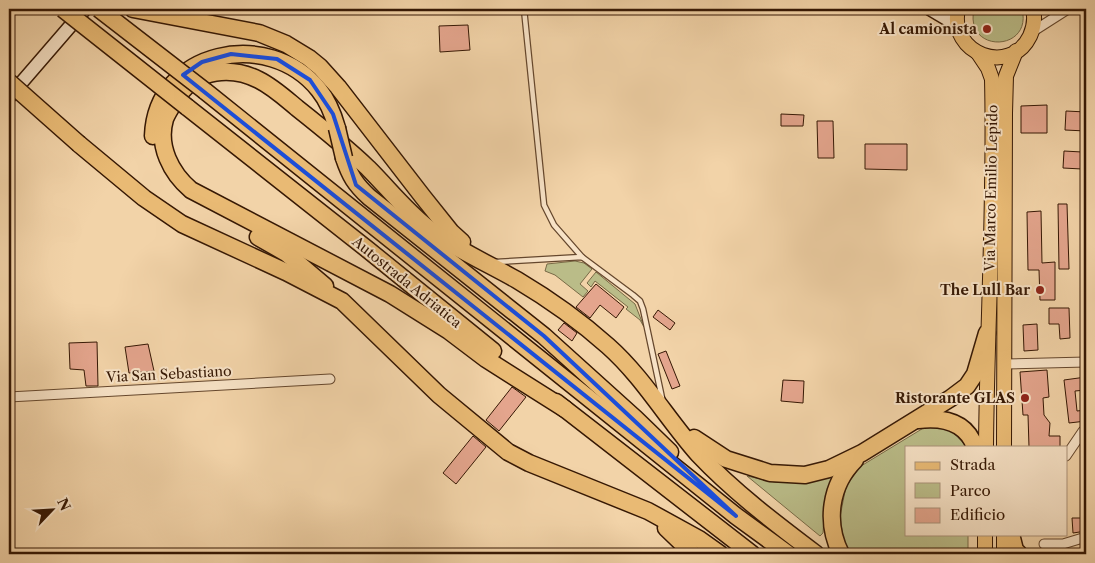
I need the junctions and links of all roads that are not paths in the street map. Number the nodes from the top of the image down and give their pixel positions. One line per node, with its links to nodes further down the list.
1 (63, 9): 24 (highway, Autostrada Adriatica, bridge)
2 (85, 9): 15 (main road)
3 (99, 9): 34 (highway, Autostrada Adriatica, bridge)
4 (524, 9): 16 (lane)
5 (930, 9): 10 (main road)
6 (958, 9): 10 (main road)
7 (1033, 9): 11 (main road)
8 (1068, 9): 11 (street)
9 (135, 10): 17 (highway)
10 (957, 25): 13 (main road, Via Marco Emilio Lepido)
11 (1032, 32): 12 (main road, Via Marco Emilio Lepido)
12 (1016, 51): 13 (main road); 21 (main road, Via Marco Emilio Lepido)
13 (978, 53): 19 (main road, Via Marco Emilio Lepido)
14 (9, 82): 18 (highway, bridge)
15 (9, 98)
16 (582, 256): 17 (lane); 26 (lane)
17 (484, 262): 24 (highway); 26 (highway)
18 (342, 301): 33 (highway); 34 (highway, bridge)
19 (987, 332): 25 (highway); 29 (main road, Via Marco Emilio Lepido)
20 (1086, 362): 21 (street)
21 (1003, 364): 30 (main road, Via Marco Emilio Lepido)
22 (330, 379): 23 (street, Via San Sebastiano)
23 (9, 397)
24 (565, 409): 42 (highway, Autostrada Adriatica)
25 (916, 420): 28 (highway); 31 (highway)
26 (671, 421): 31 (highway); 44 (highway)
27 (1086, 431): 32 (street)
28 (975, 446)
29 (986, 446)
30 (1004, 446)
31 (862, 452): 45 (highway)
32 (1068, 453)
33 (648, 511): 40 (highway); 41 (highway)
34 (736, 516): 43 (highway, Autostrada Adriatica)
35 (985, 536): 46 (main road)
36 (1004, 536): 47 (main road)
37 (1012, 536): 48 (highway)
38 (1086, 537): 39 (street)
39 (1044, 544)
40 (693, 554)
41 (720, 554)
42 (752, 554)
43 (788, 554)
44 (816, 554)
45 (841, 554)
46 (985, 554)
47 (1004, 554)
48 (1019, 554)

